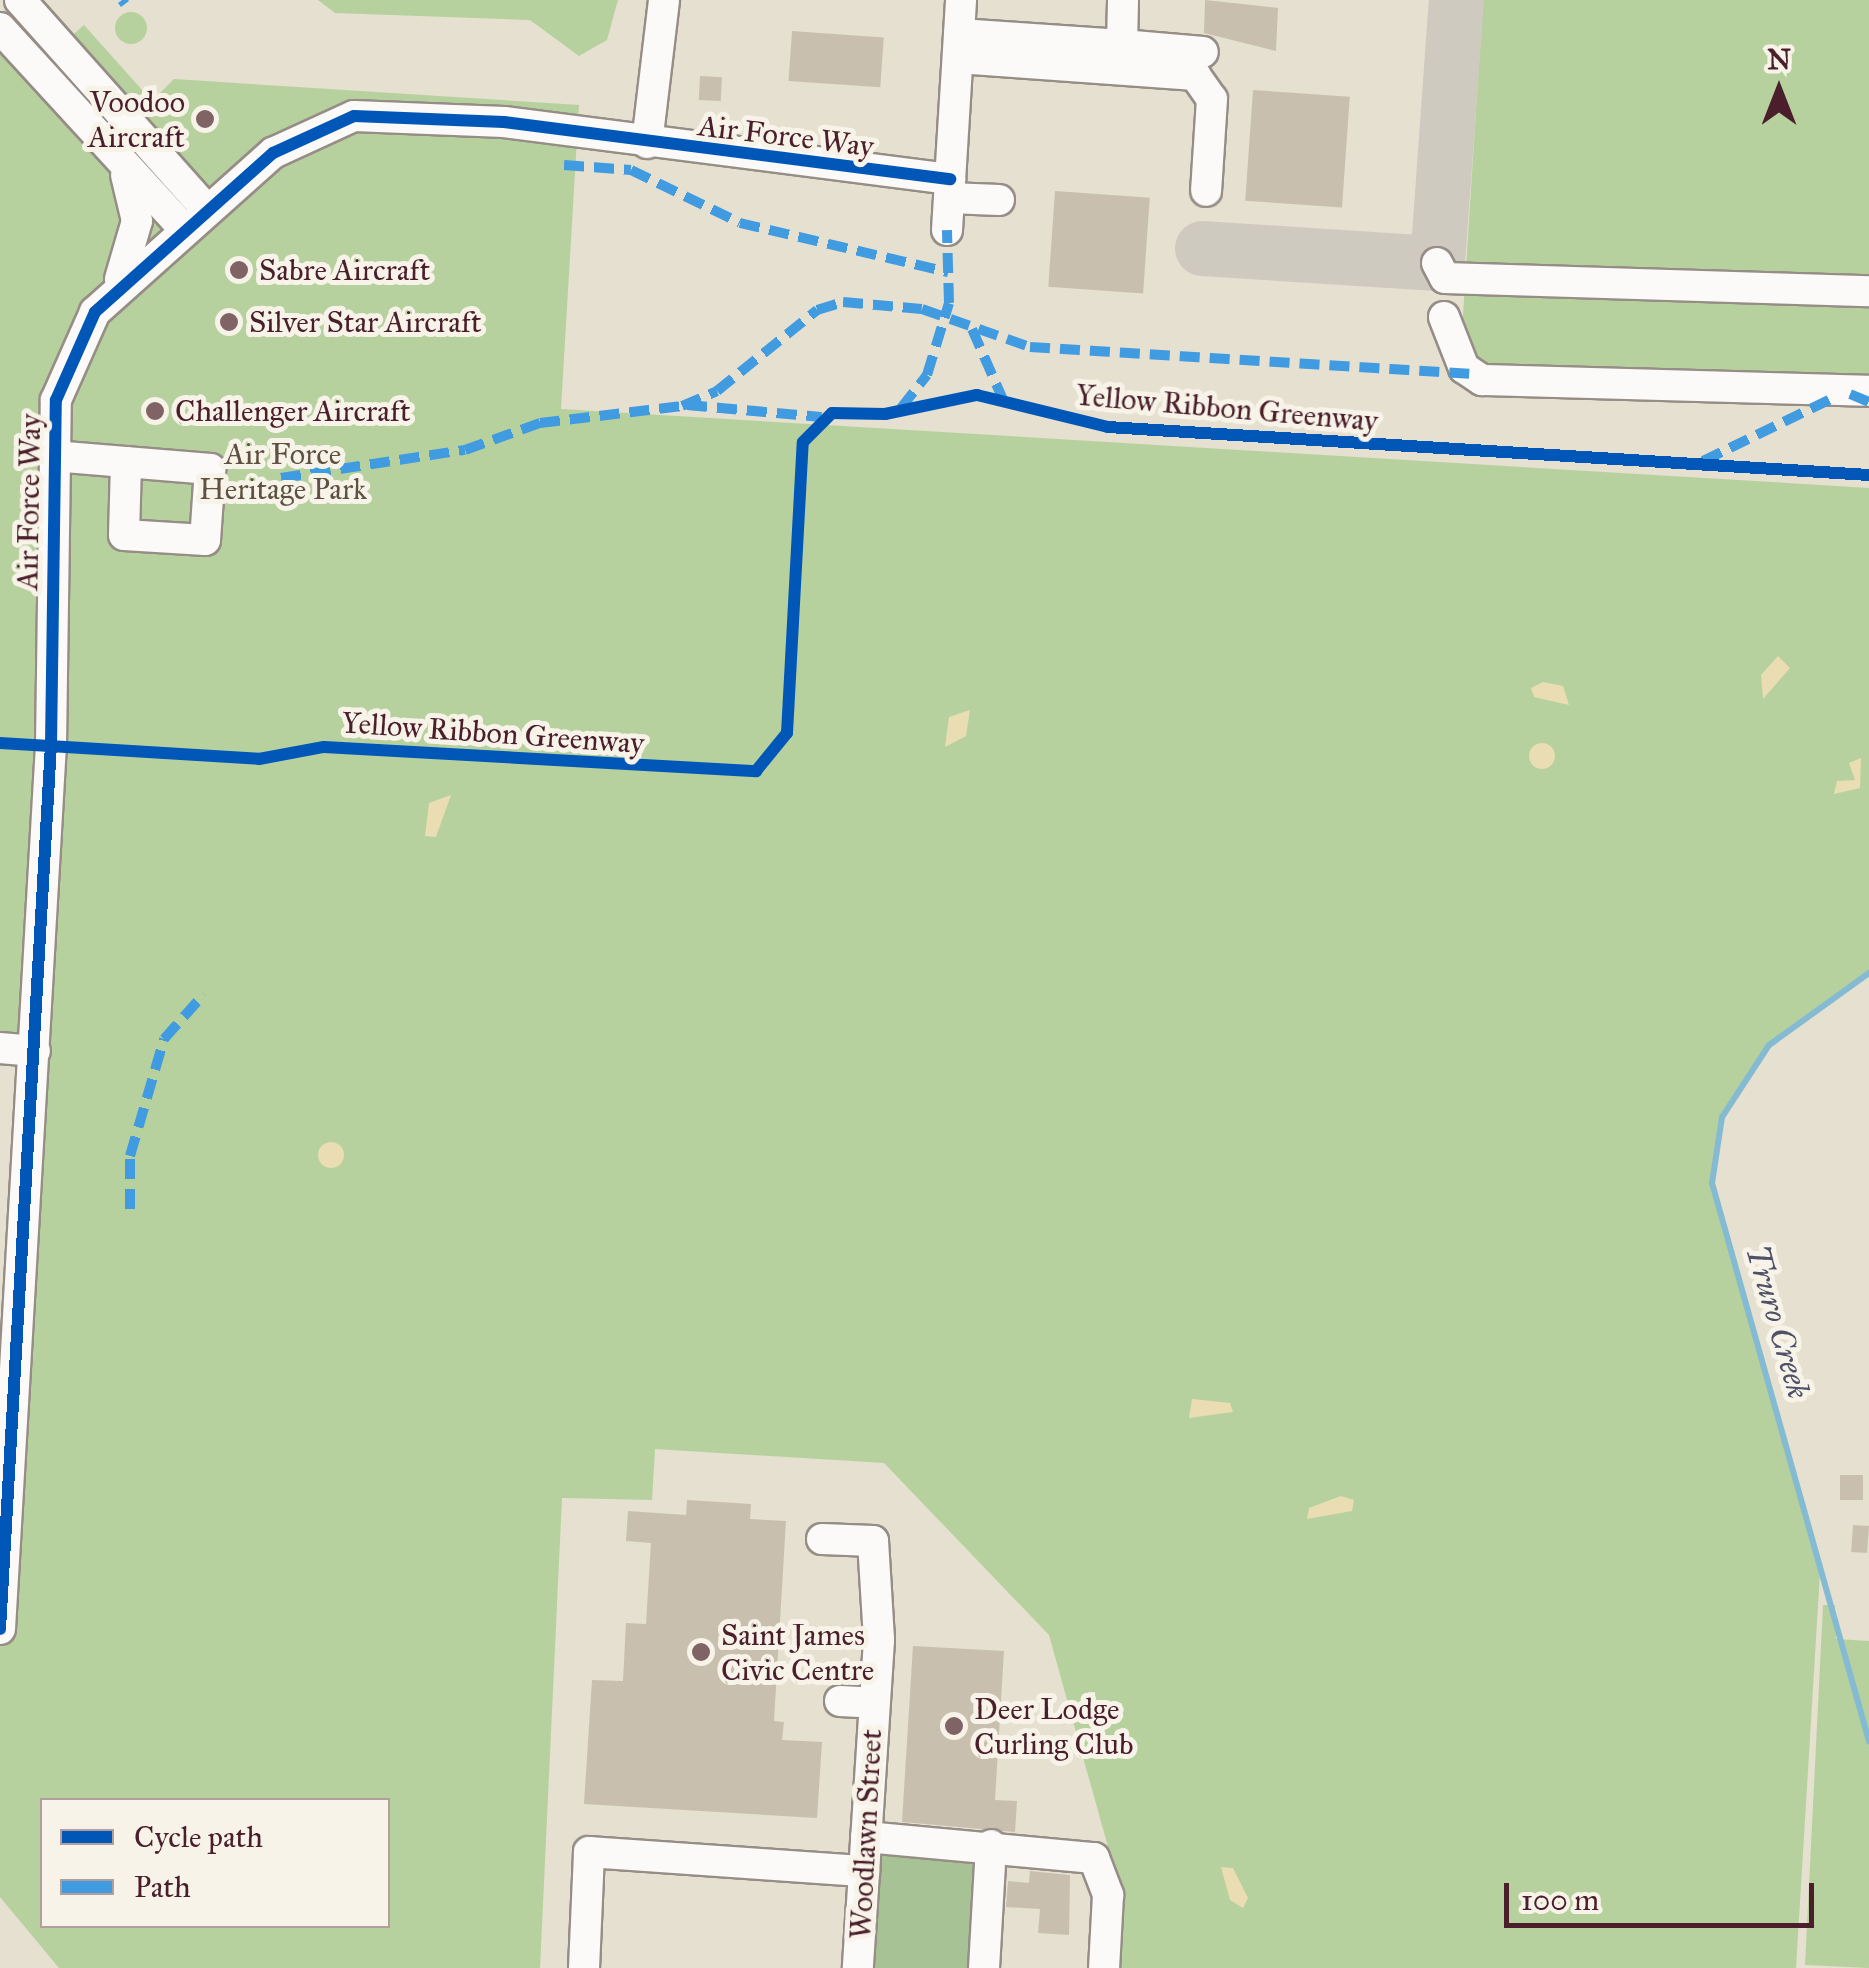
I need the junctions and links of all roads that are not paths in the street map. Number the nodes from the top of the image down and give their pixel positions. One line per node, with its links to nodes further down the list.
1 (20, 0): 14 (street)
2 (664, 0): 9 (street)
3 (961, 0): 7 (street)
4 (1124, 0): 6 (street)
5 (0, 28): 10 (street)
6 (1122, 45): 7 (street); 8 (street)
7 (958, 46): 11 (street); 12 (street)
8 (1203, 52)
9 (647, 143): 11 (street, Air Force Way); 14 (street, Air Force Way)
10 (125, 172): 14 (street); 17 (street)
11 (949, 188): 13 (street, Air Force Way); 15 (street)
12 (1206, 191)
13 (999, 200)
14 (195, 219): 17 (street, Air Force Way)
15 (947, 230)
16 (1437, 263): 18 (street)
17 (115, 289): 21 (street, Air Force Way)
18 (1869, 290)
19 (1444, 317): 20 (street)
20 (1869, 390)
21 (53, 456): 22 (street); 24 (street, Air Force Way)
22 (126, 462)
23 (0, 1048): 24 (street)
24 (35, 1051): 26 (street, Air Force Way)
25 (822, 1539): 28 (street, Woodlawn Street)
26 (0, 1629)
27 (840, 1701): 28 (street)
28 (874, 1703): 29 (street, Woodlawn Street)
29 (866, 1838): 30 (street); 31 (street, Woodlawn Street)
30 (991, 1846): 34 (street); 35 (street)
31 (864, 1871): 32 (street); 33 (street, Woodlawn Street)
32 (584, 1968)
33 (858, 1968)
34 (984, 1968)
35 (1104, 1968)

